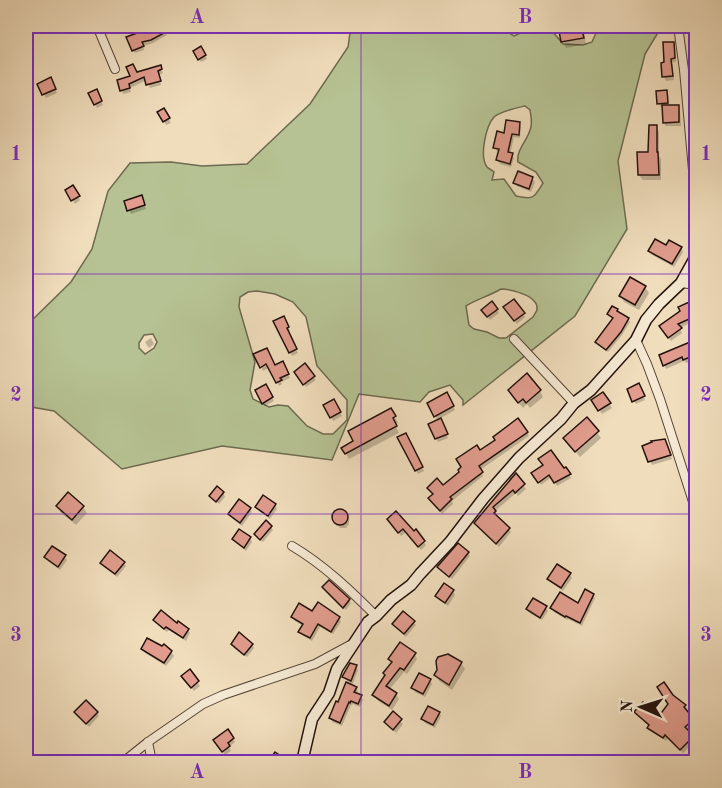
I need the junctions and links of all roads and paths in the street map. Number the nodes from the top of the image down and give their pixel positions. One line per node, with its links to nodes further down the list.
1 (97, 26): 3 (street)
2 (678, 26): 4 (street)
3 (115, 69)
4 (696, 185)
5 (696, 256): 6 (street)
6 (681, 282): 7 (street); 9 (street)
7 (696, 285)
8 (514, 339): 10 (street)
9 (636, 340): 10 (street); 11 (street)
10 (574, 403): 13 (street)
11 (696, 511)
12 (292, 546): 13 (street)
13 (376, 616): 14 (street)
14 (352, 644): 15 (street); 18 (street)
15 (148, 742): 16 (street); 17 (street)
16 (123, 762)
17 (152, 762)
18 (302, 762)

